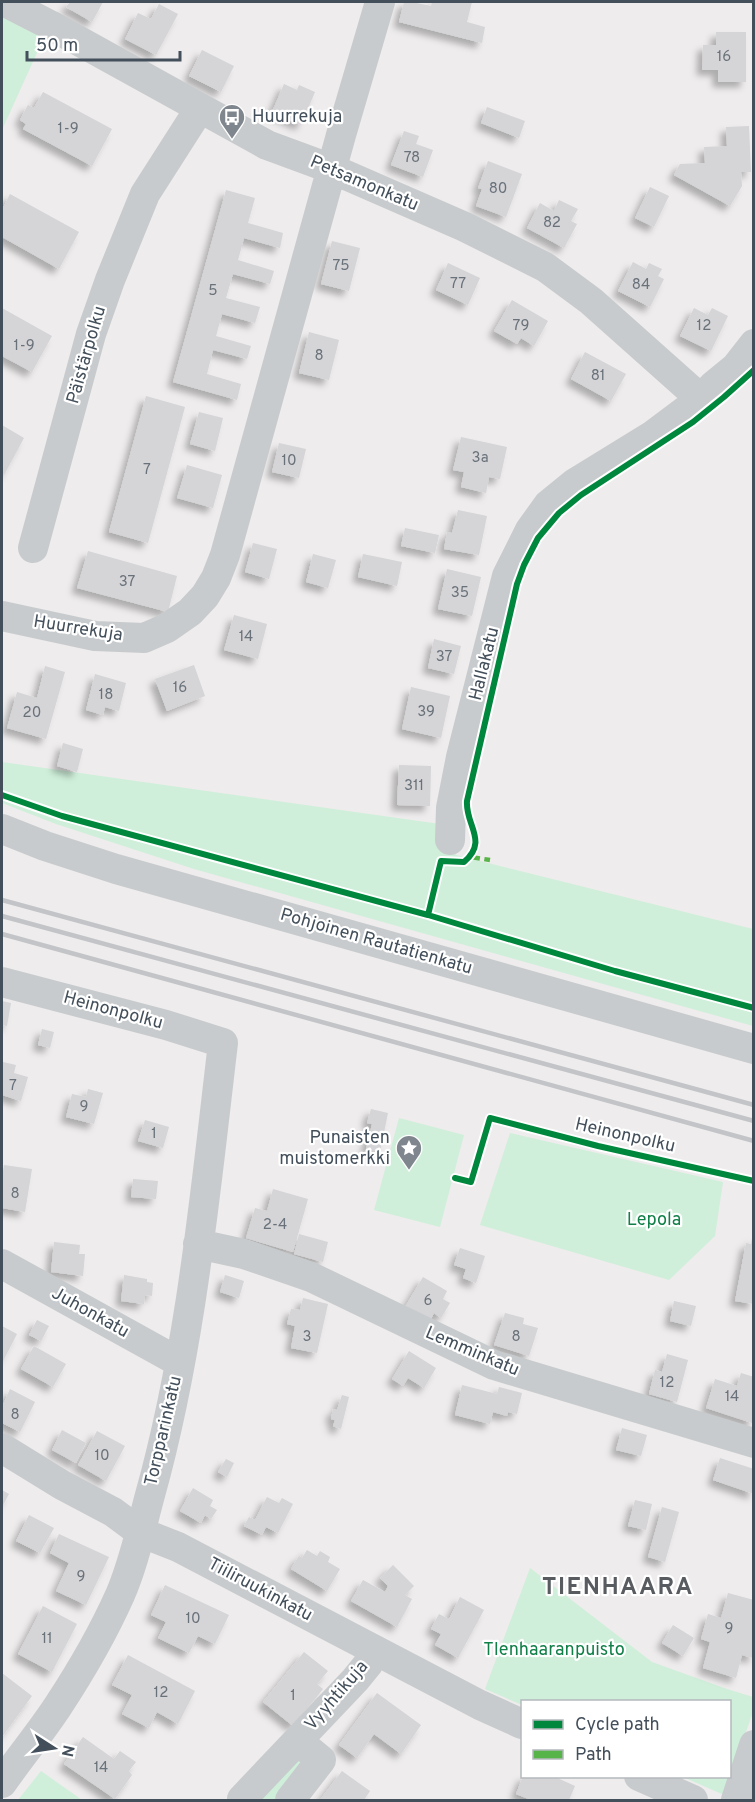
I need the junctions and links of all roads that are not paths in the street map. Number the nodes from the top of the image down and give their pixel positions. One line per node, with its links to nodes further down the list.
1 (5, 2): 3 (street, Petsamonkatu)
2 (380, 2): 4 (street, Huurrekuja)
3 (200, 108): 4 (street, Petsamonkatu); 7 (street, Päistärpolku)
4 (332, 169): 6 (street, Petsamonkatu); 8 (street, Huurrekuja)
5 (753, 344): 6 (street, Hallakatu)
6 (701, 399): 10 (street, Hallakatu)
7 (33, 548)
8 (2, 616)
9 (2, 829): 13 (street, Pohjoinen Rautatienkatu)
10 (450, 840)
11 (2, 982): 12 (street, Heinonpolku)
12 (223, 1043): 14 (street, Torpparinkatu)
13 (753, 1049)
14 (198, 1244): 16 (street, Torpparinkatu); 17 (street, Lemminkatu)
15 (2, 1264): 16 (street, Juhonkatu)
16 (179, 1362): 19 (street, Torpparinkatu)
17 (753, 1443)
18 (2, 1448): 19 (street, Tiiliruukinkatu)
19 (140, 1532): 20 (street, Tiiliruukinkatu); 25 (street, Torpparinkatu)
20 (375, 1650): 21 (street, Tiiliruukinkatu); 22 (street, Vyyhtikuja)
21 (521, 1724)
22 (298, 1741): 26 (street, Vyyhtikuja); 27 (street, Vyyhtikuja)
23 (753, 1745): 29 (street)
24 (644, 1778): 28 (street)
25 (2, 1783)
26 (244, 1800)
27 (290, 1800)
28 (693, 1800)
29 (736, 1800)

